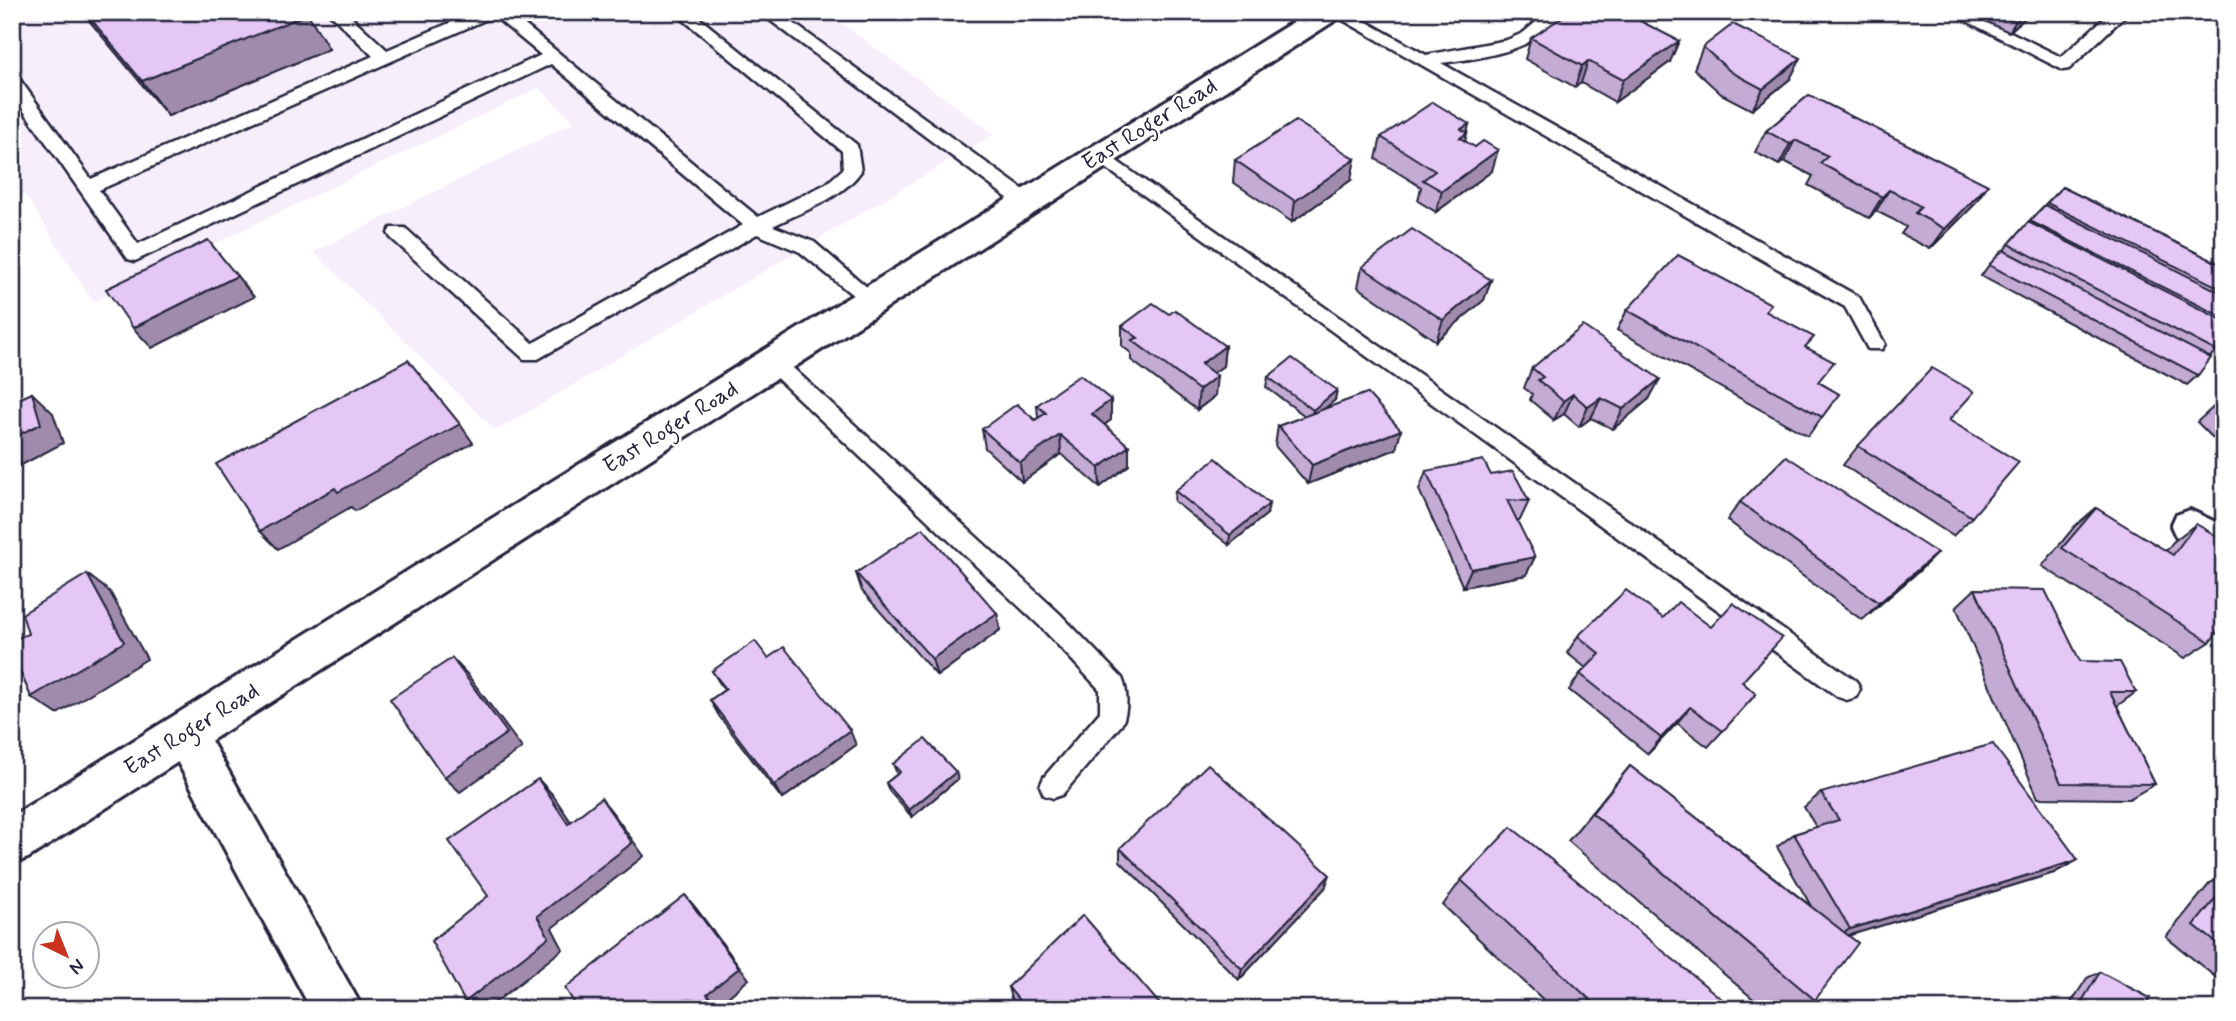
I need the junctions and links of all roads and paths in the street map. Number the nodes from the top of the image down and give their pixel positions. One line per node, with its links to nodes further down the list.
1 (336, 12): 12 (lane)
2 (489, 12): 12 (lane)
3 (499, 12): 11 (lane)
4 (682, 12): 18 (lane)
5 (767, 12): 17 (lane)
6 (1329, 12): 15 (street, East Roger Road)
7 (1337, 12): 13 (lane)
8 (1557, 12): 13 (lane)
9 (1958, 12): 10 (lane)
10 (2121, 12)
11 (551, 57): 16 (lane); 18 (lane)
12 (384, 58): 16 (lane)
13 (1422, 61): 21 (lane)
14 (12, 80): 16 (lane)
15 (1101, 156): 17 (street, East Roger Road); 25 (lane)
16 (86, 188)
17 (1028, 202): 20 (street, East Roger Road)
18 (756, 226): 19 (lane); 20 (lane)
19 (398, 233)
20 (872, 300): 22 (street, East Roger Road)
21 (1875, 344)
22 (774, 363): 26 (street, East Roger Road); 27 (lane)
23 (2190, 526): 24 (street)
24 (2224, 546)
25 (1847, 688)
26 (185, 735): 28 (street, East Roger Road); 29 (street)
27 (1053, 786)
28 (12, 842)
29 (338, 1009)

